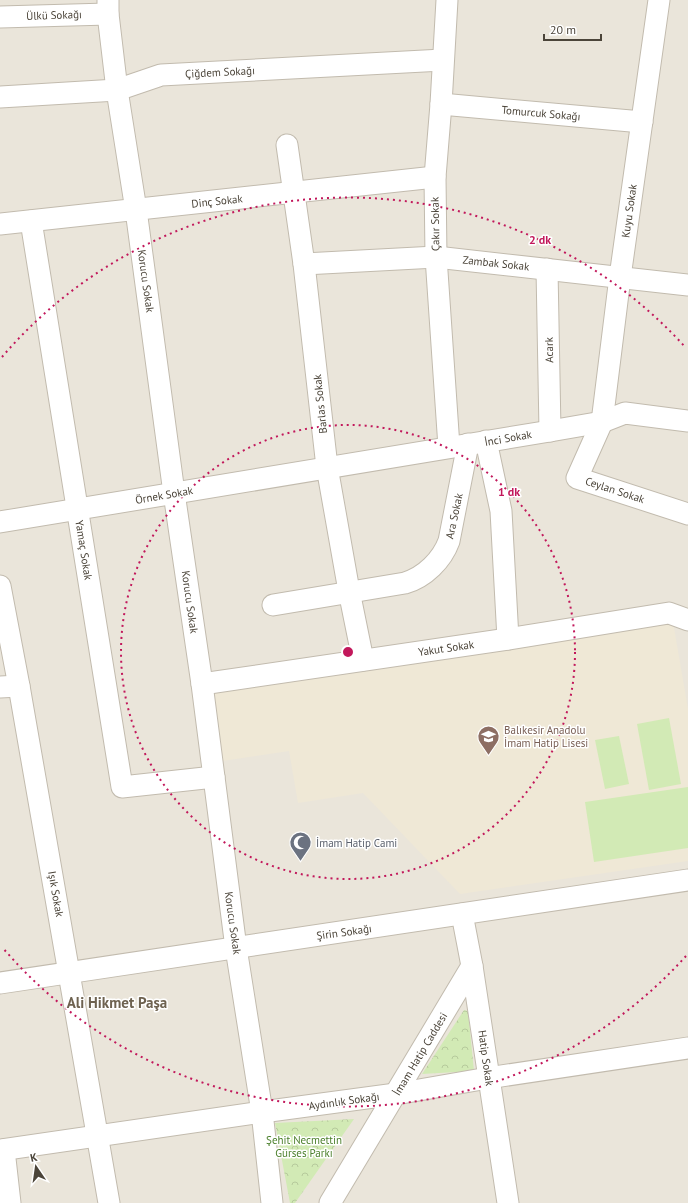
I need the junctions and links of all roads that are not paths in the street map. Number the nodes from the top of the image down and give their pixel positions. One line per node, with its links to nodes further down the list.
1 (447, 0): 5 (street, Çakır Sokak)
2 (659, 0): 9 (street, Kuyu Sokak)
3 (108, 7): 4 (street, Ülkü Sokağı); 6 (street, Korucu Sokak)
4 (0, 17)
5 (443, 60): 6 (street, Çiğdem Sokağı); 8 (street, Çakır Sokak)
6 (117, 90): 7 (street, Çiğdem Sokağı); 13 (street, Korucu Sokak)
7 (0, 97)
8 (441, 104): 9 (street, Tomurcuk Sokağı); 11 (street, Çakır Sokak)
9 (642, 122): 19 (street, Kuyu Sokak)
10 (287, 145): 12 (street, Barlas Sokak)
11 (435, 177): 12 (street, Dinç Sokak); 16 (street, Çakır Sokak)
12 (294, 192): 13 (street, Dinç Sokak); 17 (street, Barlas Sokak)
13 (136, 210): 14 (street, Dinç Sokak); 26 (street, Korucu Sokak)
14 (31, 221): 15 (street, Dinç Sokak); 27 (street, Yamaç Sokak)
15 (0, 224)
16 (436, 257): 17 (street, Zambak Sokak); 18 (street, Zambak Sokak); 24 (street, Çakır Sokak)
17 (304, 264): 25 (street, Barlas Sokak)
18 (547, 269): 19 (street, Zambak Sokak); 23 (street, Acark)
19 (620, 277): 20 (street, Zambak Sokak); 22 (street, Kuyu Sokak)
20 (688, 285)
21 (688, 421): 22 (street, İnci Sokak)
22 (602, 422): 23 (street, İnci Sokak); 28 (street, Ceylan Sokak)
23 (550, 431): 24 (street, İnci Sokak)
24 (468, 444): 25 (street, İnci Sokak); 31 (street, Ara Sokak); 35 (street)
25 (327, 467): 26 (street, Örnek Sokak); 31 (street, Barlas Sokak)
26 (174, 493): 27 (street, Örnek Sokak); 37 (street, Korucu Sokak)
27 (78, 509): 29 (street, Örnek Sokak); 39 (street, Yamaç Sokak)
28 (688, 514)
29 (0, 522)
30 (0, 586): 34 (street, Işık Sokak)
31 (349, 591): 32 (street, Ara Sokak); 36 (street, Barlas Sokak)
32 (273, 605)
33 (688, 620): 35 (street, Yakut Sokak)
34 (5, 635): 38 (street, Işık Sokak)
35 (508, 639): 36 (street, Yakut Sokak)
36 (362, 660): 37 (street, Yakut Sokak)
37 (202, 684): 39 (street, Korucu Sokak)
38 (10, 687): 44 (street, Işık Sokak)
39 (214, 777): 42 (street, Korucu Sokak)
40 (688, 880): 41 (street, Şirin Sokağı)
41 (462, 914): 42 (street, Şirin Sokağı); 43 (street, Hatip Sokak)
42 (236, 948): 44 (street, Şirin Sokağı); 49 (street, Korucu Sokak)
43 (472, 966): 47 (street, Hatip Sokak); 48 (street, İmam Hatip Caddesi)
44 (69, 972): 45 (street, Şirin Sokağı); 50 (street, Işık Sokak)
45 (0, 983)
46 (688, 1048): 47 (street, Aydınlık Sokağı)
47 (488, 1078): 48 (street, Aydınlık Sokağı); 56 (street, Hatip Sokak)
48 (396, 1094): 49 (street, Aydınlık Sokağı); 55 (street, İmam Hatip Caddesi)
49 (262, 1112): 50 (street, Aydınlık Sokağı); 54 (street, Korucu Sokak)
50 (96, 1136): 51 (street, Aydınlık Sokağı); 53 (street, Işık Sokak)
51 (2, 1150): 52 (street)
52 (10, 1203)
53 (109, 1203)
54 (272, 1203)
55 (330, 1203)
56 (508, 1203)

